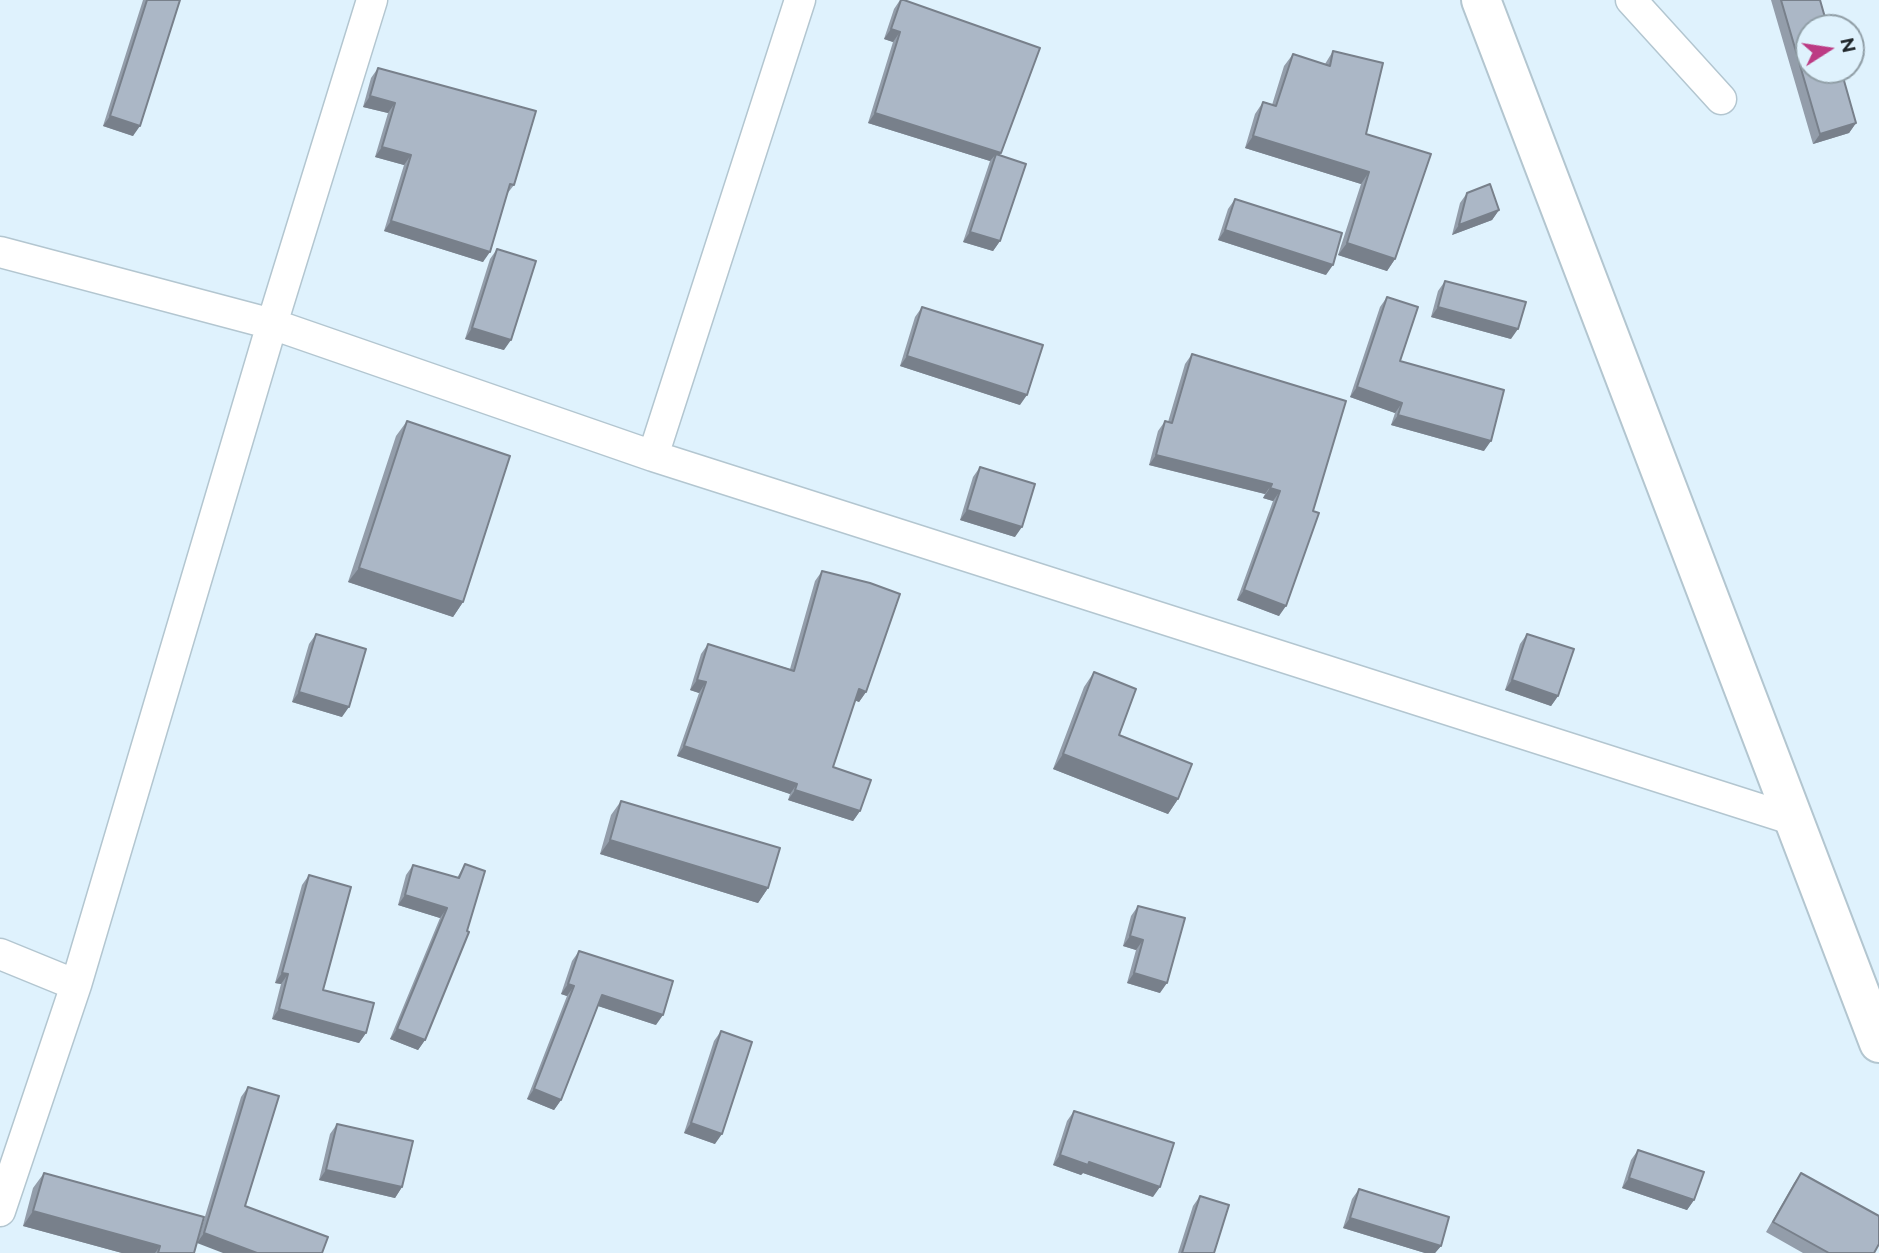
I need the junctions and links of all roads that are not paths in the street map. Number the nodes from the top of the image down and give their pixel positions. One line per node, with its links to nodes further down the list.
1 (372, 0): 7 (street)
2 (800, 0): 8 (street)
3 (1481, 0): 9 (main road)
4 (1631, 0): 5 (street)
5 (1721, 99)
6 (0, 252): 7 (street)
7 (272, 324): 8 (street); 11 (street)
8 (653, 456): 9 (street)
9 (1794, 820): 12 (main road)
10 (0, 954): 11 (street)
11 (76, 985): 13 (street)
12 (1879, 1043)
13 (0, 1211)

